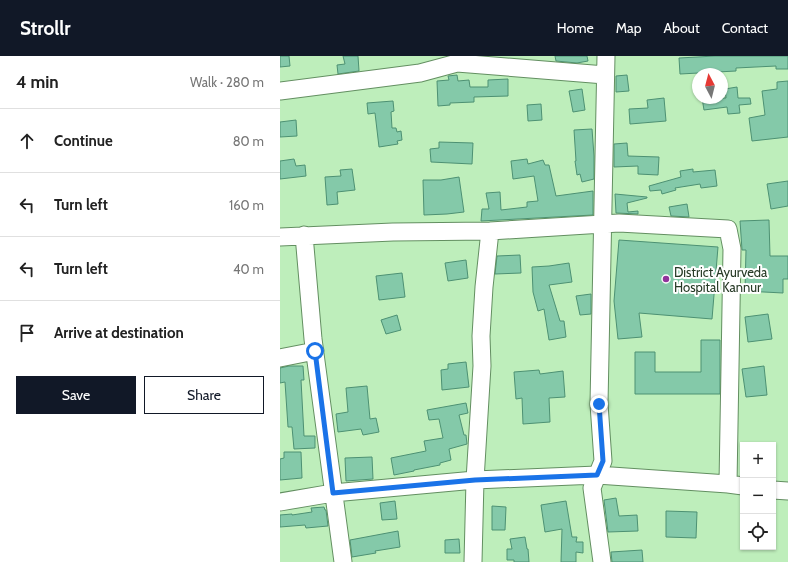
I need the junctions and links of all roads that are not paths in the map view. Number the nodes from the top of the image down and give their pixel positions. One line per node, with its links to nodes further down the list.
1 (606, 56): 2 (street)
2 (606, 75): 3 (street); 4 (street)
3 (280, 91)
4 (602, 224): 5 (street); 10 (street); 12 (street)
5 (490, 231): 6 (street); 11 (street)
6 (304, 235): 7 (street); 8 (street)
7 (280, 236)
8 (315, 351): 9 (street); 15 (street)
9 (280, 358)
10 (597, 475): 11 (street); 12 (street); 19 (street)
11 (475, 480): 15 (street); 18 (street)
12 (735, 485)
13 (776, 490): 14 (street)
14 (788, 491)
15 (333, 493): 16 (street); 17 (street)
16 (280, 502)
17 (343, 562)
18 (473, 562)
19 (602, 562)

